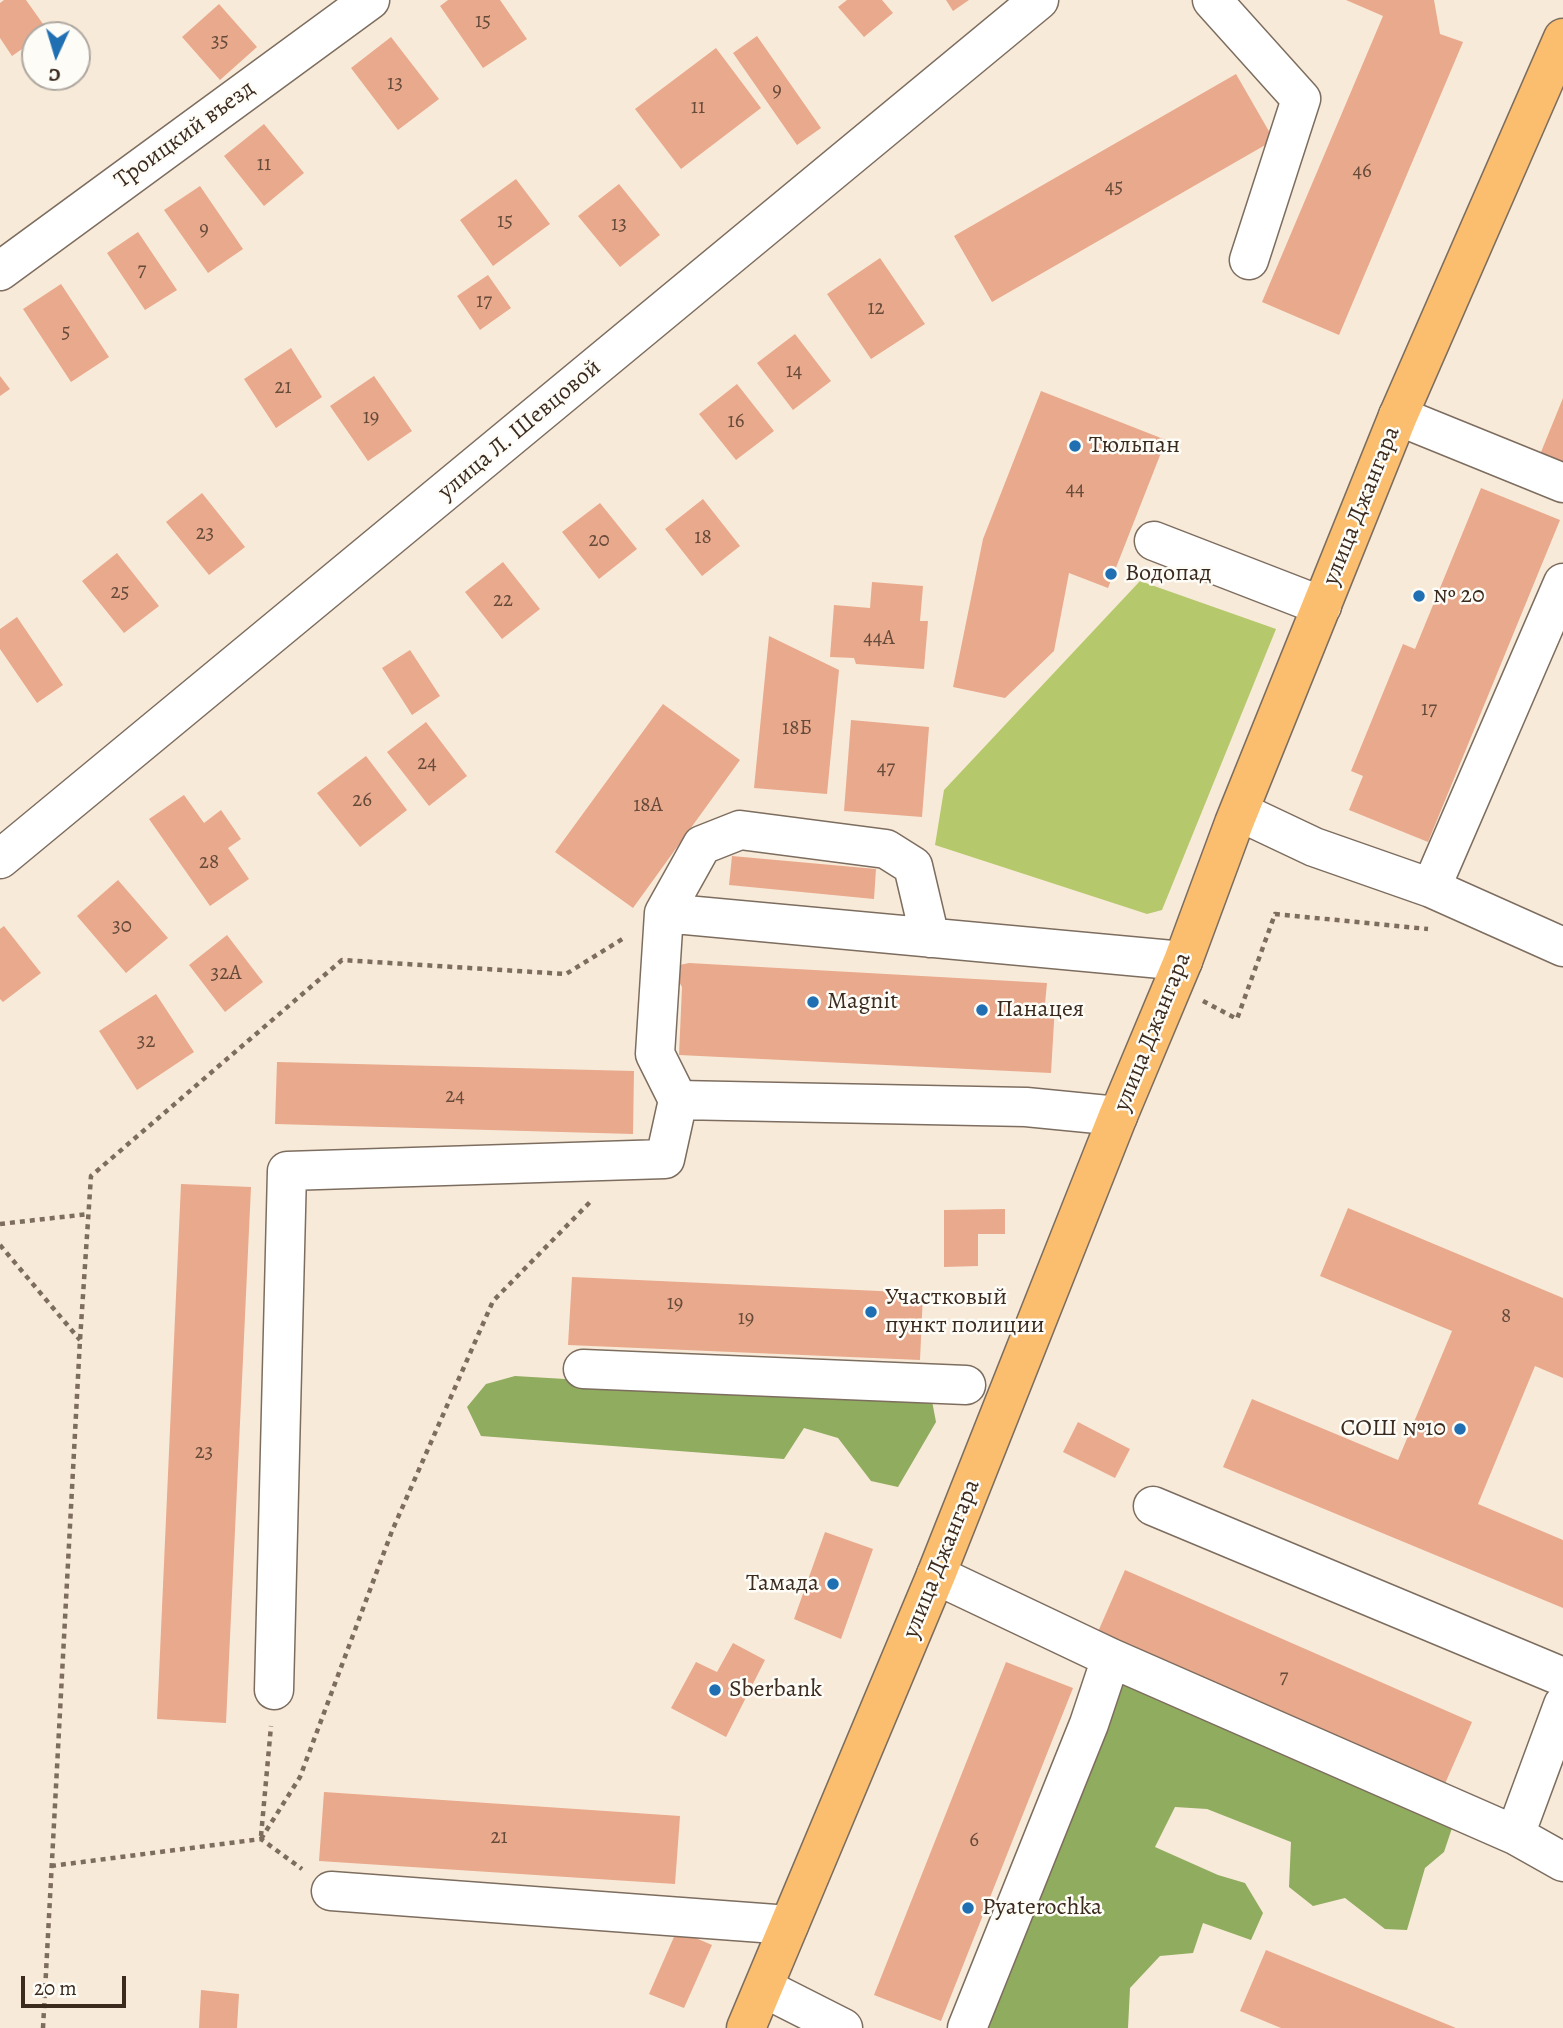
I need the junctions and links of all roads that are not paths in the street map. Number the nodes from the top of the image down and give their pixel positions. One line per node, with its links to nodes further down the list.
1 (370, 0): 6 (street, Троицкий въезд)
2 (1039, 0): 13 (street, улица Л. Шевцовой)
3 (1212, 0): 5 (street)
4 (1563, 38): 7 (main road, улица Джангара)
5 (1249, 260)
6 (0, 271)
7 (1398, 416): 8 (street); 11 (main road, улица Джангара)
8 (1563, 483)
9 (1154, 541): 11 (street)
10 (1563, 583): 14 (street)
11 (1322, 606): 12 (main road, улица Джангара)
12 (1240, 812): 14 (street); 18 (main road, улица Джангара)
13 (0, 859)
14 (1431, 888): 17 (street)
15 (664, 913): 16 (street); 16 (street); 19 (street)
16 (930, 938): 18 (street)
17 (1563, 947)
18 (1177, 973): 20 (main road, улица Джангара)
19 (678, 1100): 20 (street); 27 (street)
20 (1118, 1116): 24 (main road, улица Джангара)
21 (583, 1369): 22 (street)
22 (966, 1385)
23 (1153, 1506): 26 (street)
24 (936, 1575): 25 (street); 32 (main road, улица Джангара)
25 (1111, 1658): 29 (street); 36 (street)
26 (1563, 1677)
27 (274, 1690)
28 (1563, 1705): 29 (street)
29 (1515, 1835): 30 (street)
30 (1563, 1862)
31 (331, 1891): 32 (street)
32 (789, 1925): 33 (main road, улица Джангара)
33 (764, 1988): 34 (main road, улица Джангара); 35 (street)
34 (746, 2028)
35 (843, 2028)
36 (967, 2028)

